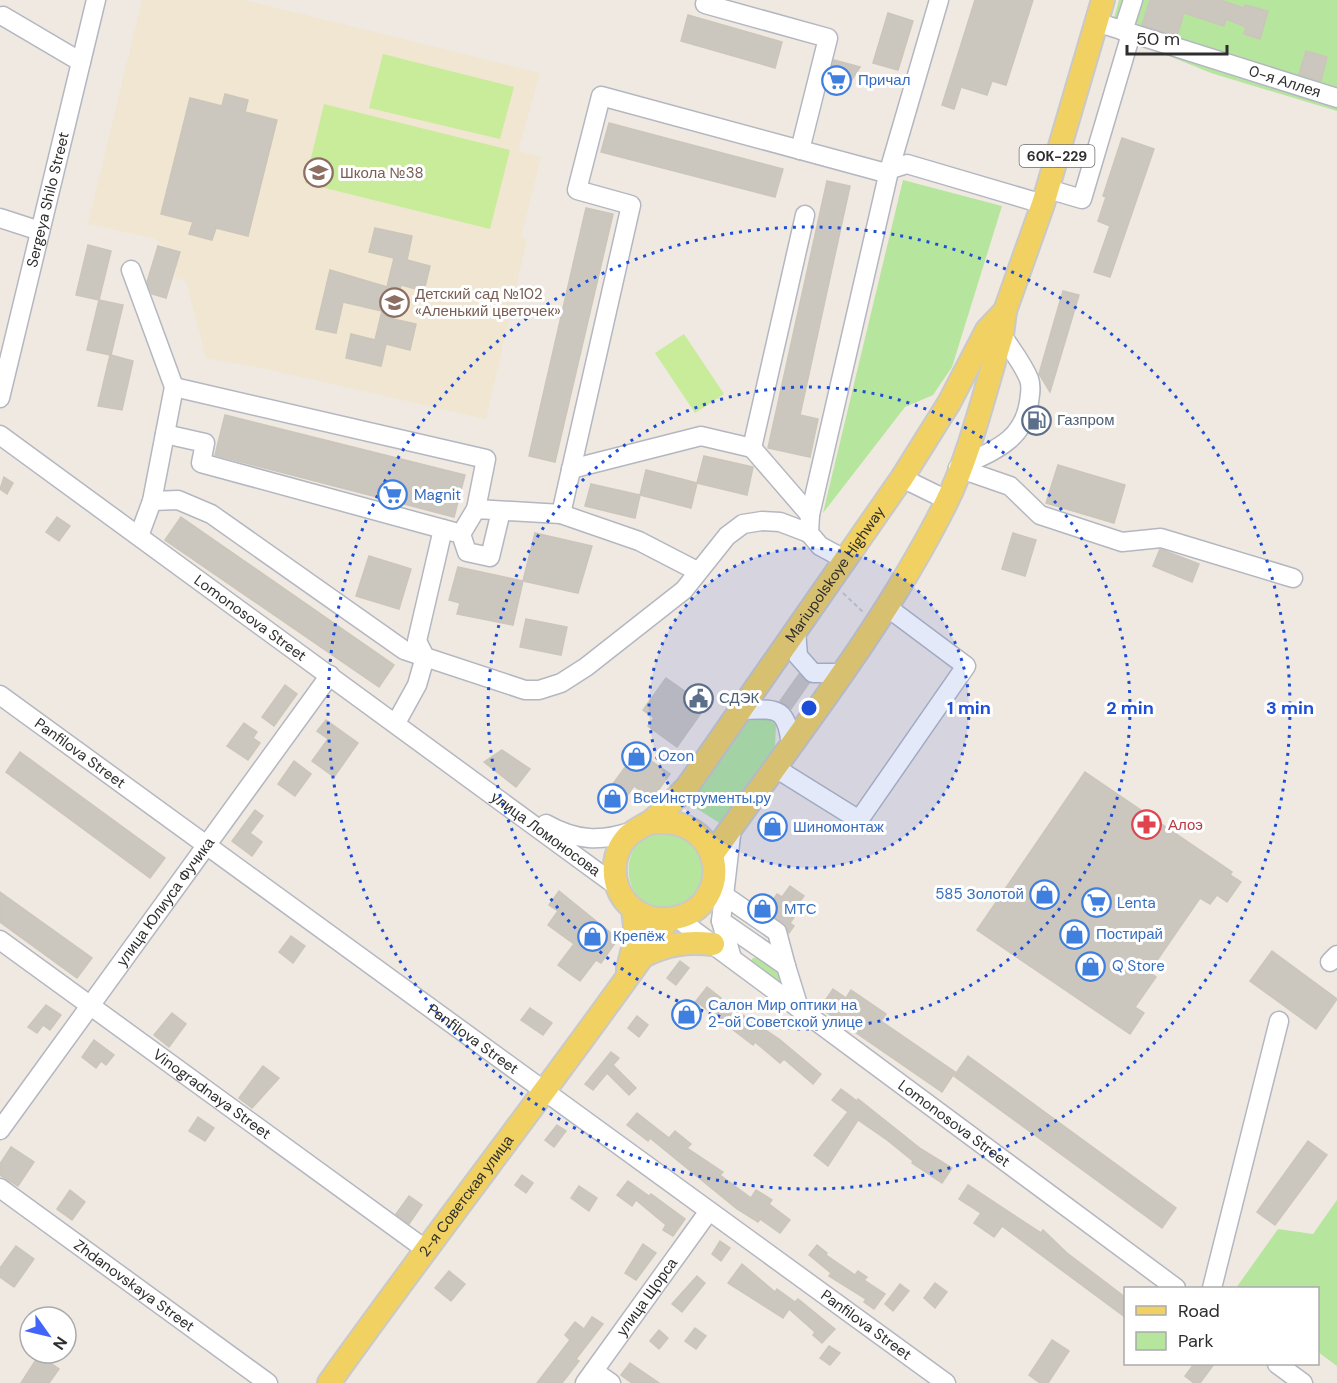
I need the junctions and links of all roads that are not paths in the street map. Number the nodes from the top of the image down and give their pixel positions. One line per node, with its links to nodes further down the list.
1 (96, 0): 9 (street, Sergeya Shilo Street)
2 (939, 0): 12 (street)
3 (1103, 0): 7 (main road, Mariupolskoye Highway / 60К-229)
4 (1132, 0): 8 (street)
5 (705, 4): 11 (street)
6 (3, 16): 9 (street)
7 (1096, 22): 8 (street, 0-я Аллея); 13 (main road, Mariupolskoye Highway / 60К-229)
8 (1127, 32): 10 (street, 0-я Аллея); 13 (street)
9 (81, 62): 16 (street, Sergeya Shilo Street)
10 (1337, 98)
11 (801, 150): 12 (street); 26 (street)
12 (889, 171): 13 (street); 33 (street)
13 (1045, 196): 18 (main road, Mariupolskoye Highway / 60К-229)
14 (805, 214): 24 (street)
15 (0, 218): 16 (street)
16 (40, 231): 21 (street, Sergeya Shilo Street)
17 (131, 270): 20 (street)
18 (1005, 311): 19 (main road, Mariupolskoye Highway); 27 (main road, Mariupolskoye Highway)
19 (1002, 335): 25 (main road, Mariupolskoye Highway); 25 (street)
20 (174, 387): 22 (street); 30 (street)
21 (0, 398)
22 (165, 434): 28 (street); 34 (street)
23 (0, 435): 36 (street, Lomonosova Street)
24 (752, 448): 26 (street); 33 (street)
25 (958, 468): 29 (main road, Mariupolskoye Highway); 39 (street)
26 (571, 469): 32 (street)
27 (902, 478): 29 (street); 37 (main road, Mariupolskoye Highway)
28 (152, 501): 36 (street); 42 (street)
29 (947, 501): 40 (main road, Mariupolskoye Highway)
30 (476, 509): 31 (street); 35 (street)
31 (501, 512): 32 (street); 35 (street)
32 (561, 514): 38 (street)
33 (809, 524): 37 (street); 38 (street)
34 (443, 529): 35 (street); 42 (street)
35 (461, 534)
36 (139, 536): 44 (street, Lomonosova Street)
37 (846, 560): 41 (main road, Mariupolskoye Highway)
38 (697, 571): 42 (street)
39 (1293, 578)
40 (882, 616): 43 (main road, Mariupolskoye Highway); 49 (street)
41 (796, 630): 43 (street); 46 (main road, Mariupolskoye Highway)
42 (425, 657): 47 (street)
43 (842, 673): 48 (main road, Mariupolskoye Highway)
44 (330, 675): 47 (street, Lomonosova Street); 53 (street, улица Юлиуса Фучика)
45 (0, 695): 53 (street, Panfilova Street)
46 (741, 710): 48 (street); 52 (main road, Mariupolskoye Highway)
47 (396, 723): 50 (street, Lomonosova Street)
48 (791, 745): 49 (main road, Mariupolskoye Highway)
49 (774, 767): 51 (main road, Mariupolskoye Highway)
50 (502, 800): 52 (street, улица Ломоносова); 55 (street, улица Ломоносова)
51 (732, 826): 54 (main road, Mariupolskoye Highway); 56 (street)
52 (641, 827): 54 (main road); 55 (main road)
53 (207, 845): 65 (street, улица Юлиуса Фучика); 69 (street, Panfilova Street)
54 (712, 855): 58 (main road)
55 (618, 887): 57 (main road)
56 (722, 894): 59 (street); 64 (street)
57 (633, 909): 58 (main road); 67 (main road, 2-я Советская улица)
58 (673, 919): 61 (street); 62 (main road, 2-я Советская улица)
59 (721, 921): 63 (street); 64 (street)
60 (0, 940): 65 (street, Vinogradnaya Street)
61 (713, 944): 62 (main road); 63 (street)
62 (643, 956): 67 (main road, 2-я Советская улица)
63 (732, 958): 66 (street, Lomonosova Street)
64 (786, 966): 66 (street)
65 (90, 1006): 70 (street, улица Юлиуса Фучика); 73 (street, Vinogradnaya Street)
66 (799, 1008): 74 (street, Lomonosova Street)
67 (606, 1009): 69 (main road, 2-я Советская улица)
68 (1279, 1021): 75 (street)
69 (543, 1090): 72 (street, Panfilova Street); 73 (main road, 2-я Советская улица)
70 (0, 1130)
71 (0, 1188): 78 (street, Zhdanovskaya Street)
72 (709, 1211): 77 (street, улица Щорса); 81 (street, Panfilova Street)
73 (425, 1249): 79 (main road, 2-я Советская улица)
74 (1175, 1287)
75 (1212, 1287)
76 (1278, 1365): 82 (street)
77 (590, 1377): 80 (street)
78 (268, 1383)
79 (329, 1383)
80 (611, 1383)
81 (946, 1383)
82 (1303, 1383)

